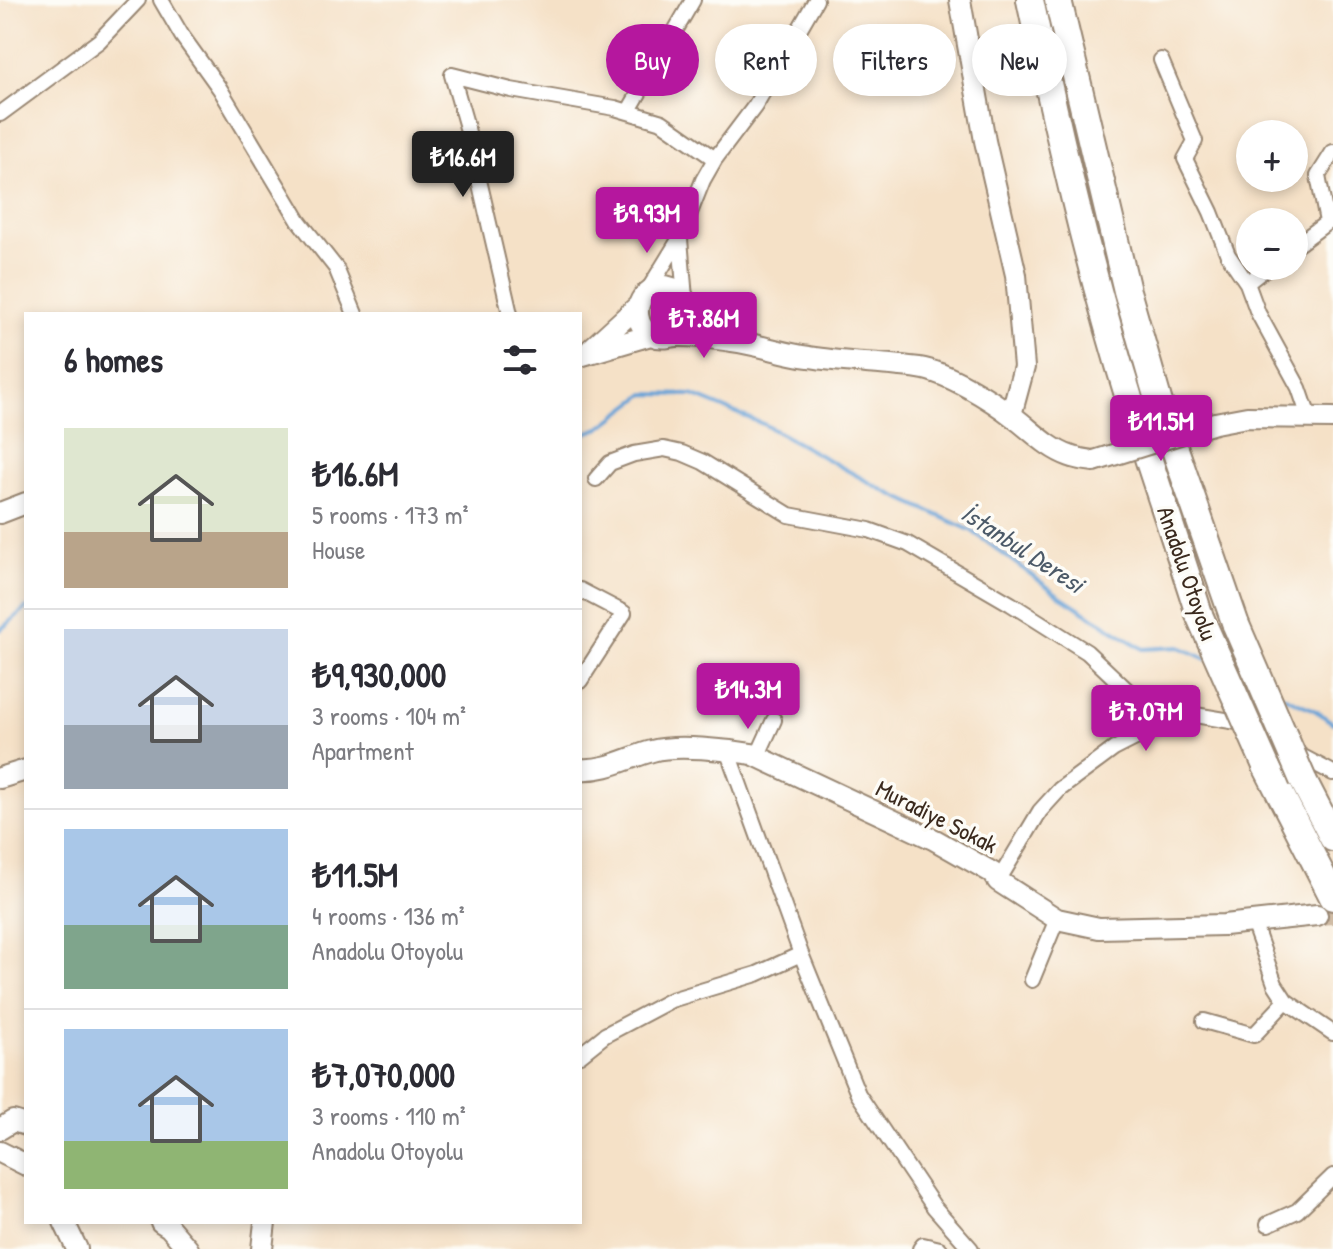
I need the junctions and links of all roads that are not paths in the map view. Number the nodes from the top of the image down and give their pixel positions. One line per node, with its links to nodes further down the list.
1 (138, 0): 10 (street)
2 (161, 0): 20 (street)
3 (693, 0): 9 (street)
4 (815, 0): 12 (street)
5 (960, 0): 26 (street)
6 (1030, 0): 44 (highway, Anadolu Otoyolu, bridge)
7 (1058, 0): 42 (highway, Anadolu Otoyolu, bridge)
8 (1161, 60): 17 (street)
9 (628, 112): 12 (street); 21 (street)
10 (0, 114)
11 (1333, 152): 13 (street)
12 (715, 159): 15 (street)
13 (1330, 220): 14 (street)
14 (1308, 236)
15 (680, 238): 18 (street); 19 (street)
16 (1251, 280): 17 (street)
17 (1247, 283): 27 (street)
18 (642, 299): 19 (street); 22 (street); 25 (street)
19 (687, 304): 23 (street); 24 (street)
20 (354, 312)
21 (510, 312)
22 (651, 335): 23 (street); 25 (street)
23 (675, 335): 24 (street)
24 (736, 341): 26 (street)
25 (584, 354)
26 (1011, 415): 27 (street, bridge)
27 (1309, 417): 28 (street)
28 (1333, 418)
29 (596, 479): 35 (street)
30 (24, 504): 31 (street)
31 (0, 513)
32 (582, 591): 33 (street)
33 (582, 678)
34 (774, 720): 37 (street)
35 (1163, 724): 40 (street); 43 (street)
36 (727, 750): 37 (street, Muradiye Sokak); 38 (street, Muradiye Sokak); 47 (street)
37 (757, 757): 43 (street, Muradiye Sokak)
38 (582, 769)
39 (24, 771): 41 (street)
40 (1333, 773)
41 (0, 778)
42 (1333, 838)
43 (998, 881): 45 (street, Muradiye Sokak)
44 (1325, 906): 46 (street, Muradiye Sokak)
45 (1057, 919): 46 (street, Muradiye Sokak); 48 (street)
46 (1253, 922): 49 (street)
47 (801, 954): 52 (street); 67 (street)
48 (1032, 980)
49 (1286, 1001): 50 (street); 51 (street)
50 (1204, 1021)
51 (1333, 1033)
52 (582, 1053)
53 (24, 1124): 54 (street)
54 (0, 1129)
55 (0, 1152): 56 (street)
56 (24, 1164)
57 (1333, 1176): 61 (street)
58 (65, 1224): 62 (street)
59 (164, 1224): 63 (street)
60 (265, 1224): 64 (street)
61 (1268, 1224)
62 (77, 1249)
63 (188, 1249)
64 (262, 1249)
65 (920, 1249): 66 (street)
66 (940, 1249)
67 (971, 1249)

